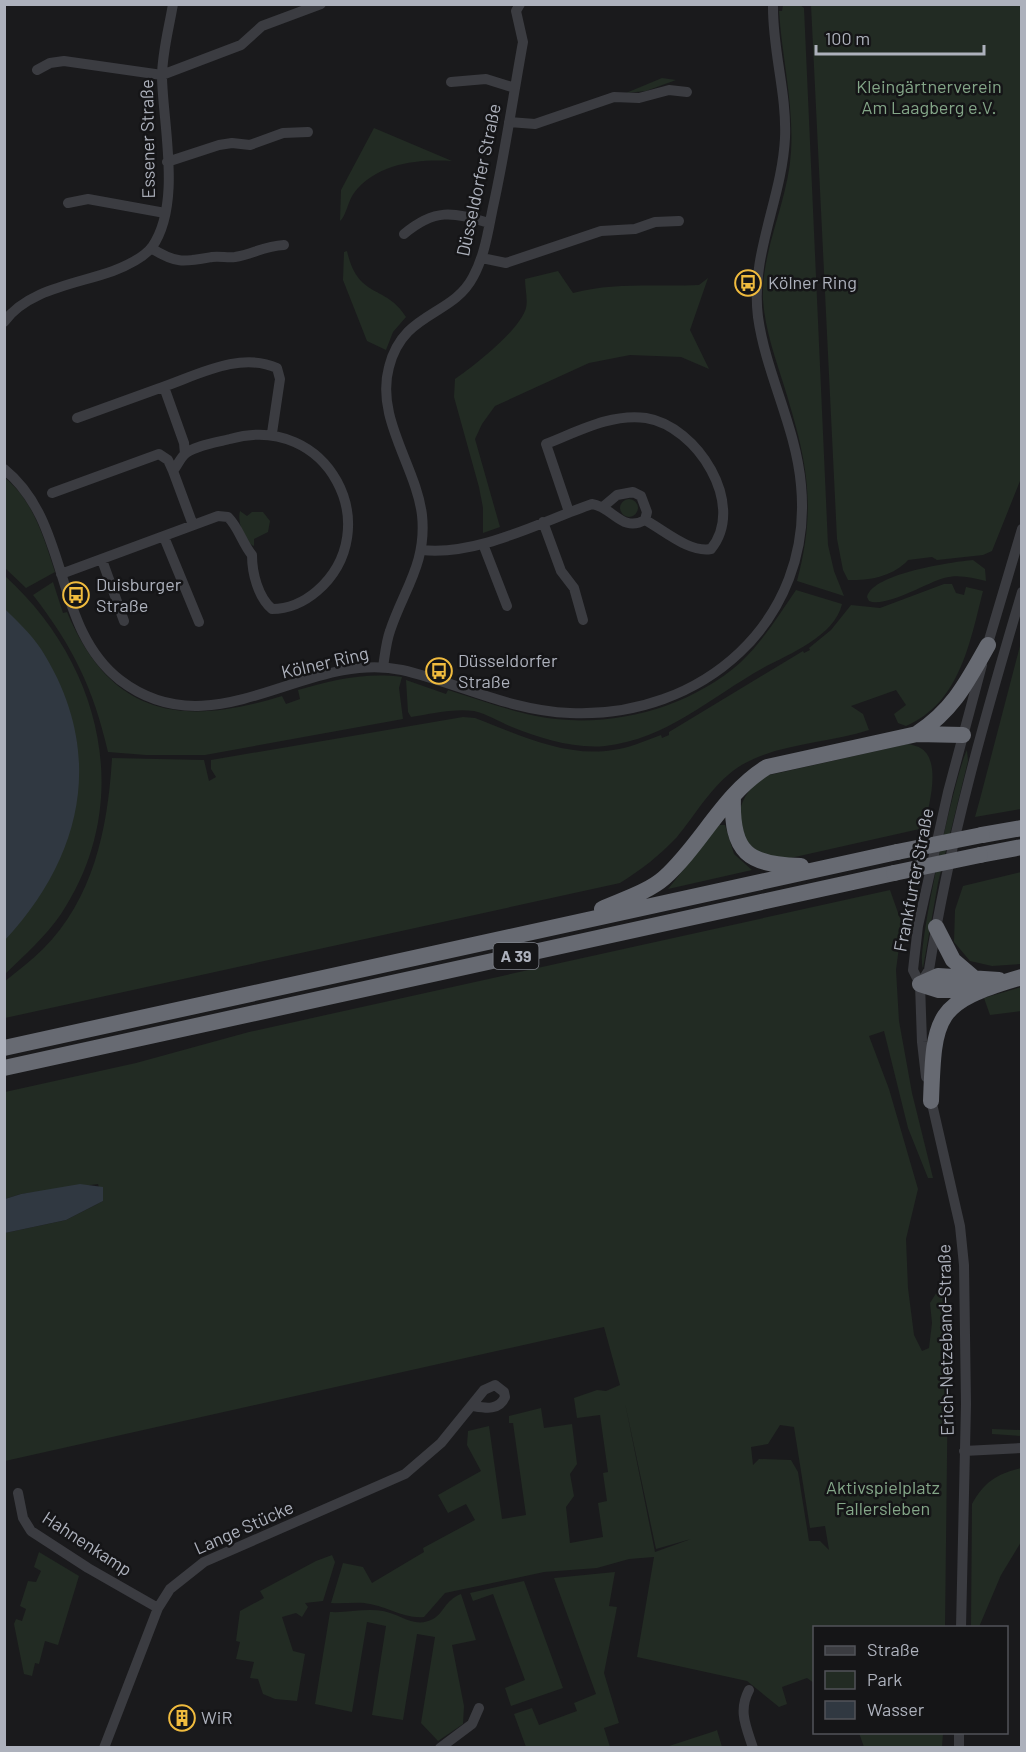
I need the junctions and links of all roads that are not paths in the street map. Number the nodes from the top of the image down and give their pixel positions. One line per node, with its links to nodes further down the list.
1 (173, 4): 6 (street, Essener Straße)
2 (321, 4): 6 (street)
3 (773, 4): 46 (street, Kölner Ring)
4 (518, 8): 8 (street, Düsseldorfer Straße)
5 (37, 70): 6 (street)
6 (162, 75): 12 (street, Essener Straße)
7 (451, 82): 8 (street)
8 (515, 88): 10 (street, Düsseldorfer Straße)
9 (687, 92): 10 (street)
10 (509, 122): 16 (street, Düsseldorfer Straße)
11 (308, 132): 12 (street)
12 (167, 162): 14 (street, Essener Straße)
13 (68, 203): 14 (street)
14 (165, 213): 19 (street, Essener Straße)
15 (679, 222): 20 (street)
16 (489, 223): 17 (street); 20 (street, Düsseldorfer Straße)
17 (404, 234)
18 (284, 245): 19 (street)
19 (151, 248): 21 (street)
20 (482, 258): 37 (street, Düsseldorfer Straße)
21 (4, 322)
22 (164, 387): 23 (street); 24 (street); 25 (street)
23 (77, 418)
24 (272, 433): 25 (street); 33 (street)
25 (185, 454): 27 (street)
26 (4, 469): 39 (street, Kölner Ring)
27 (173, 471): 28 (street); 33 (street)
28 (52, 493)
29 (604, 506): 30 (street); 31 (street); 31 (street)
30 (569, 512): 31 (street); 32 (street)
31 (645, 520)
32 (543, 522): 36 (street); 42 (street)
33 (193, 525): 35 (street)
34 (1022, 529): 45 (street, Frankfurter Straße)
35 (164, 537): 38 (street); 44 (street)
36 (483, 544): 37 (street); 41 (street)
37 (422, 550): 46 (street, Düsseldorfer Straße)
38 (102, 560): 39 (street); 43 (street)
39 (61, 574): 46 (street, Kölner Ring)
40 (1022, 592): 49 (street, Frankfurter Straße)
41 (507, 606)
42 (583, 620)
43 (124, 621)
44 (200, 622)
45 (988, 645): 47 (highway); 48 (street, Frankfurter Straße)
46 (383, 667)
47 (917, 734): 48 (highway); 50 (highway)
48 (963, 735): 49 (street); 57 (street, Frankfurter Straße)
49 (980, 740): 55 (street, Frankfurter Straße)
50 (733, 797): 53 (highway); 54 (highway)
51 (1022, 828): 53 (highway, A 39, bridge)
52 (1022, 847): 60 (highway, A 39, bridge)
53 (829, 867): 54 (highway, A 39)
54 (568, 924): 59 (highway, A 39)
55 (936, 927): 57 (street, Frankfurter Straße); 58 (highway)
56 (1015, 979): 58 (highway)
57 (920, 984): 58 (highway); 61 (street, Erich-Netzeband-Straße)
58 (976, 984): 61 (highway)
59 (4, 1048)
60 (4, 1068)
61 (931, 1101): 64 (street, Erich-Netzeband-Straße)
62 (473, 1406): 66 (street, Lange Stücke)
63 (1022, 1448): 64 (street)
64 (964, 1451): 67 (street, Erich-Netzeband-Straße)
65 (18, 1493): 66 (street, Hahnenkamp)
66 (158, 1608): 70 (street, Lange Stücke)
67 (961, 1626)
68 (749, 1690): 72 (street)
69 (479, 1708): 71 (street)
70 (104, 1748)
71 (440, 1748)
72 (753, 1748)

